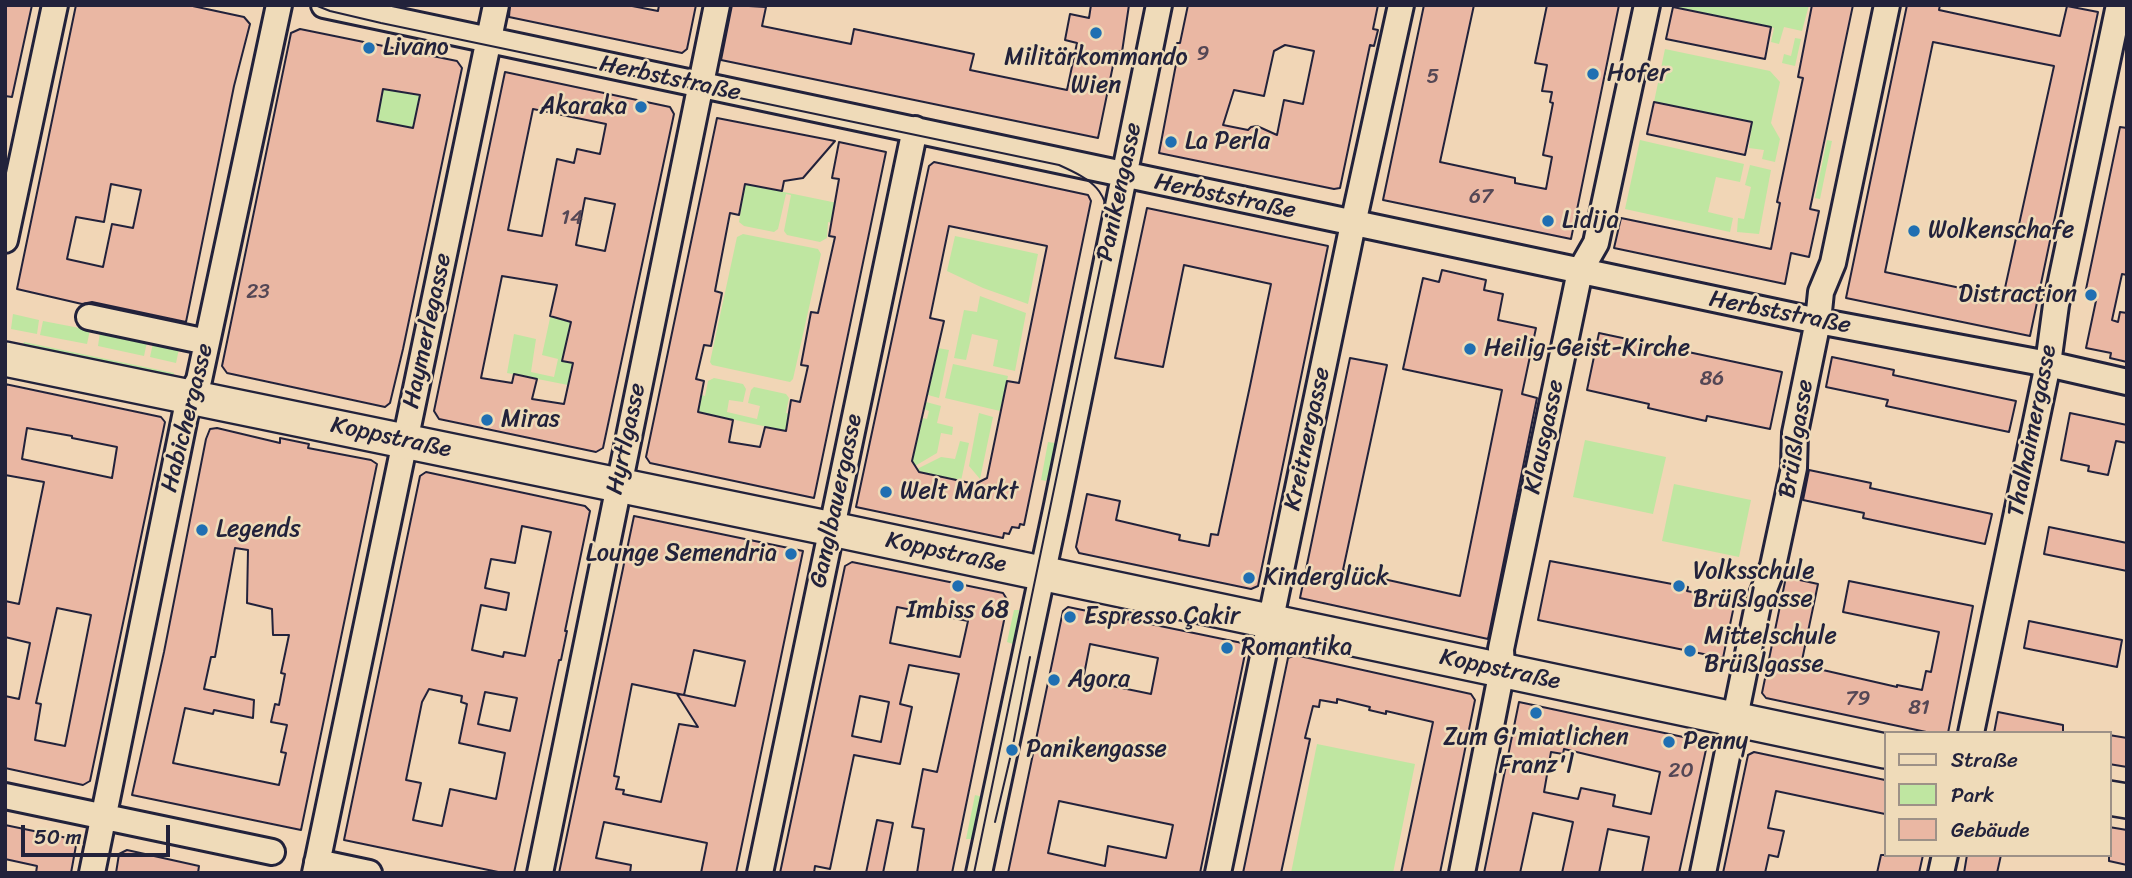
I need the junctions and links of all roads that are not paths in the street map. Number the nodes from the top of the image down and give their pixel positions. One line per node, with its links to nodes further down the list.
1 (55, 5): 16 (street)
2 (279, 5): 20 (street, Habichergasse)
3 (324, 5): 11 (street, Herbststraße)
4 (496, 5): 11 (street, Haymerlegasse)
5 (717, 5): 12 (street, Hyrtlgasse)
6 (1159, 5): 14 (street, Panikengasse)
7 (1401, 5): 15 (street, Kreitnergasse)
8 (1647, 5): 17 (street, Klausgasse)
9 (1888, 5): 19 (street, Brüßlgasse)
10 (2119, 5): 22 (street, Thalhaimergasse)
11 (489, 40): 12 (street, Herbststraße); 25 (street, Haymerlegasse)
12 (700, 85): 13 (street, Herbststraße); 26 (street, Hyrtlgasse)
13 (915, 130): 14 (street, Herbststraße); 27 (street, Ganglbauergasse)
14 (1123, 175): 15 (street, Herbststraße); 28 (street, Panikengasse)
15 (1353, 223): 17 (street, Herbststraße); 29 (street, Kreitnergasse)
16 (5, 240)
17 (1580, 271): 19 (street, Herbststraße); 30 (street, Klausgasse)
18 (89, 317): 20 (street)
19 (1818, 321): 22 (street, Herbststraße); 31 (street, Brüßlgasse)
20 (208, 342): 24 (street, Habichergasse)
21 (5, 359): 24 (main road, Koppstraße)
22 (2048, 363): 23 (street, Herbststraße); 32 (street, Thalhaimergasse)
23 (2127, 382)
24 (189, 397): 25 (main road, Koppstraße); 35 (street, Habichergasse)
25 (405, 440): 26 (main road, Koppstraße); 37 (street, Haymerlegasse)
26 (617, 486): 27 (main road, Koppstraße); 40 (street, Hyrtlgasse)
27 (832, 529): 28 (main road, Koppstraße); 41 (street, Ganglbauergasse)
28 (1042, 573): 29 (main road, Koppstraße); 42 (street, Panikengasse)
29 (1270, 622): 30 (main road, Koppstraße); 43 (street, Kreitnergasse)
30 (1502, 670): 31 (main road, Koppstraße); 44 (street, Klausgasse)
31 (1733, 719): 33 (main road, Koppstraße); 45 (street, Brüßlgasse)
32 (1971, 731)
33 (1884, 751)
34 (5, 796): 35 (street)
35 (103, 817): 36 (street); 38 (street, Habichergasse)
36 (272, 852)
37 (316, 867): 39 (street)
38 (92, 873)
39 (369, 873)
40 (540, 873)
41 (760, 873)
42 (979, 873)
43 (1218, 873)
44 (1462, 873)
45 (1703, 873)

